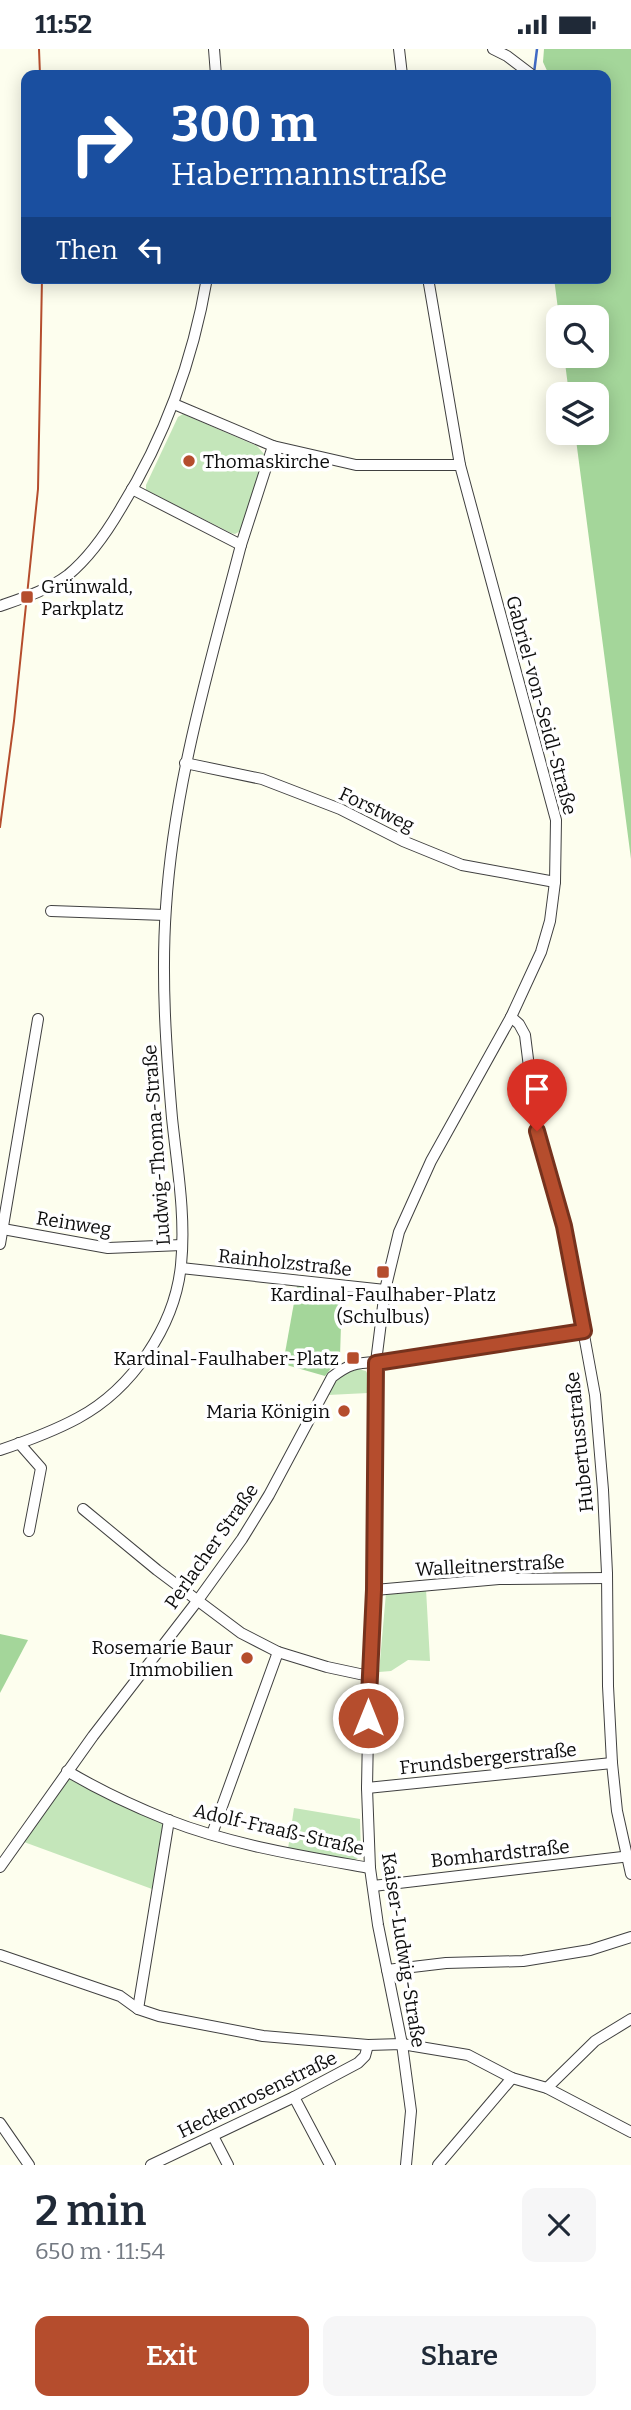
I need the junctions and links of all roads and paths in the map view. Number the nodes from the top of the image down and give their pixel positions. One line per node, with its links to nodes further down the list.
1 (214, 49): 4 (street)
2 (399, 49): 5 (street)
3 (493, 49): 6 (street)
4 (216, 70)
5 (401, 70)
6 (525, 70)
7 (206, 284): 9 (street)
8 (429, 284): 11 (street, Gabriel-von-Seidl-Straße)
9 (174, 404): 10 (street); 12 (street)
10 (273, 446): 11 (street); 13 (street, Ludwig-Thoma-Straße)
11 (460, 465): 16 (street, Gabriel-von-Seidl-Straße)
12 (132, 489): 13 (street); 14 (street)
13 (241, 545): 15 (street, Ludwig-Thoma-Straße)
14 (0, 606)
15 (185, 763): 16 (street, Forstweg); 18 (street, Ludwig-Thoma-Straße)
16 (555, 882): 19 (street, Gabriel-von-Seidl-Straße)
17 (51, 911): 18 (street)
18 (165, 915): 23 (street, Ludwig-Thoma-Straße)
19 (511, 1017): 25 (street, Gabriel-von-Seidl-Straße); 26 (street, Hubertusstraße)
20 (38, 1019): 21 (street)
21 (3, 1229): 22 (street); 23 (street, Reinweg)
22 (0, 1244)
23 (182, 1245): 24 (street, Ludwig-Thoma-Straße)
24 (181, 1268): 25 (street, Rainholzstraße); 28 (street, Ludwig-Thoma-Straße)
25 (385, 1290): 27 (street, Gabriel-von-Seidl-Straße)
26 (584, 1331): 27 (street, Perlacher Straße); 32 (street, Hubertusstraße)
27 (376, 1363): 33 (street, Kaiser-Ludwig-Straße); 34 (street, Perlacher Straße)
28 (19, 1443): 29 (street, Ludwig-Thoma-Straße); 31 (street)
29 (0, 1450)
30 (83, 1509): 34 (street)
31 (29, 1531)
32 (607, 1578): 33 (street, Walleitnerstraße); 37 (street, Hubertusstraße)
33 (374, 1590): 36 (street, Kaiser-Ludwig-Straße)
34 (198, 1600): 35 (street); 38 (street, Perlacher Straße)
35 (278, 1652): 36 (street); 41 (street)
36 (369, 1676): 39 (street, Kaiser-Ludwig-Straße)
37 (612, 1763): 39 (street, Frundsbergerstraße); 42 (street, Hubertusstraße)
38 (67, 1772): 40 (street, Adolf-Fraaß-Straße); 43 (street, Perlacher Straße)
39 (368, 1788): 44 (street, Kaiser-Ludwig-Straße)
40 (169, 1821): 41 (street, Adolf-Fraaß-Straße); 50 (street)
41 (212, 1834): 44 (street, Adolf-Fraaß-Straße)
42 (629, 1857): 45 (street, Hubertusstraße); 46 (street, Bomhardstraße)
43 (0, 1867)
44 (370, 1868): 46 (street, Kaiser-Ludwig-Straße)
45 (631, 1874)
46 (373, 1886): 49 (street, Kaiser-Ludwig-Straße)
47 (631, 1937): 49 (street)
48 (0, 1955): 50 (street)
49 (387, 1970): 52 (street, Kaiser-Ludwig-Straße)
50 (138, 2009): 53 (street)
51 (631, 2019): 55 (street)
52 (402, 2044): 53 (street); 54 (street); 65 (street, Kaiser-Ludwig-Straße)
53 (368, 2045): 56 (street, Heckenrosenstraße)
54 (512, 2078): 55 (street); 60 (street)
55 (547, 2088): 58 (street)
56 (294, 2097): 59 (street, Heckenrosenstraße); 64 (street)
57 (0, 2123): 61 (street)
58 (631, 2132)
59 (213, 2136): 62 (street, Heckenrosenstraße); 63 (street)
60 (446, 2162)
61 (29, 2165)
62 (151, 2165)
63 (228, 2165)
64 (330, 2165)
65 (406, 2165)

